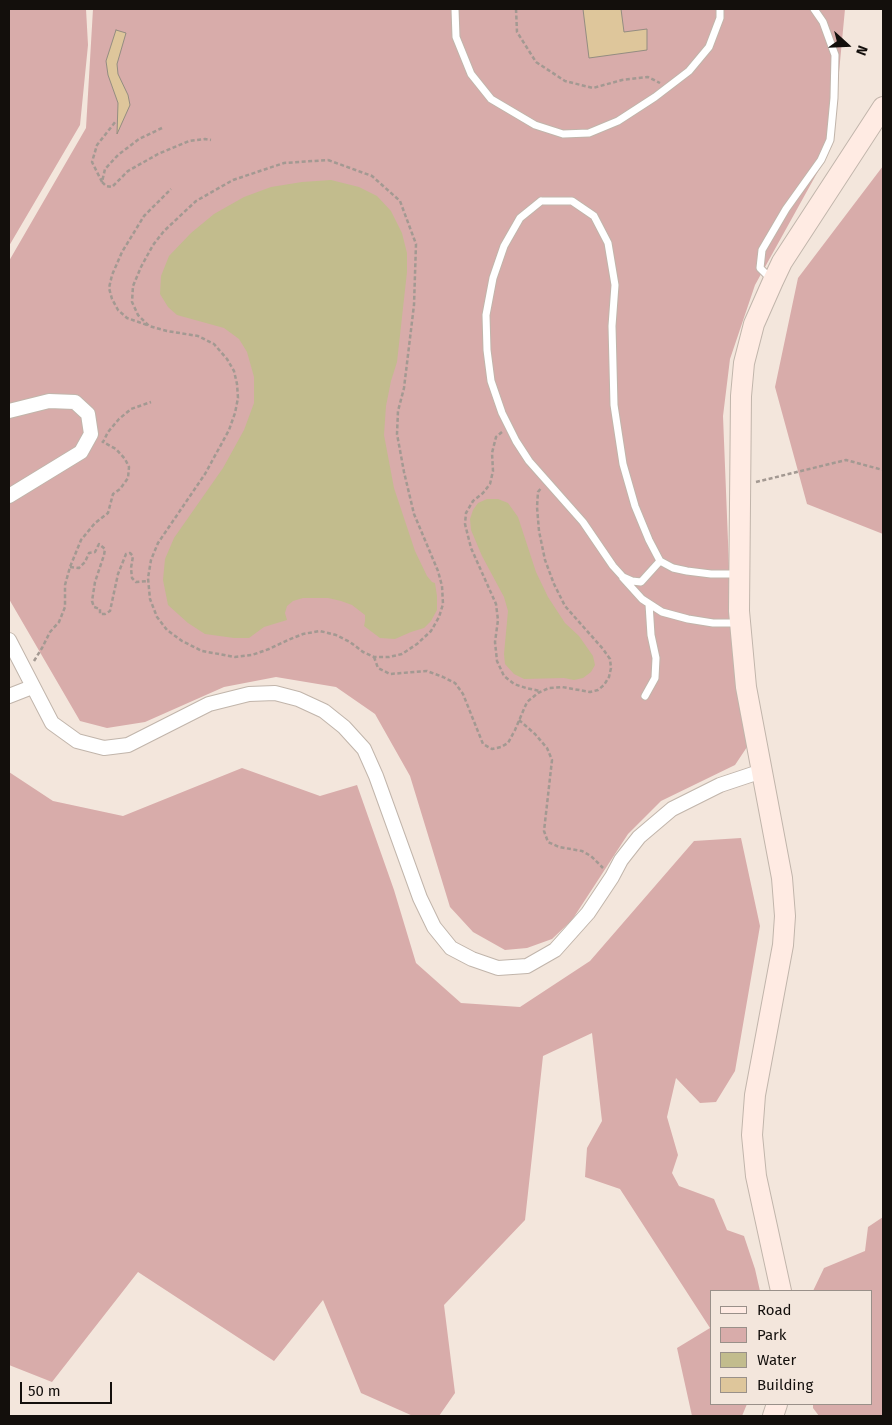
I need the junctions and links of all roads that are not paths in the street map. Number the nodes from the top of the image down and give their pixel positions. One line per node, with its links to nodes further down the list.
1 (455, 9): 2 (lane)
2 (720, 9)
3 (814, 9): 5 (lane)
4 (883, 106): 5 (main road)
5 (772, 282): 9 (main road)
6 (9, 411): 7 (street)
7 (9, 496)
8 (660, 561): 9 (lane); 10 (lane); 10 (lane)
9 (739, 574): 12 (main road)
10 (623, 578): 11 (lane)
11 (649, 604): 12 (lane); 16 (lane)
12 (740, 623): 17 (main road)
13 (9, 640): 14 (street)
14 (32, 687): 15 (street); 17 (street)
15 (9, 696)
16 (645, 696)
17 (762, 771): 18 (main road)
18 (780, 1290)

